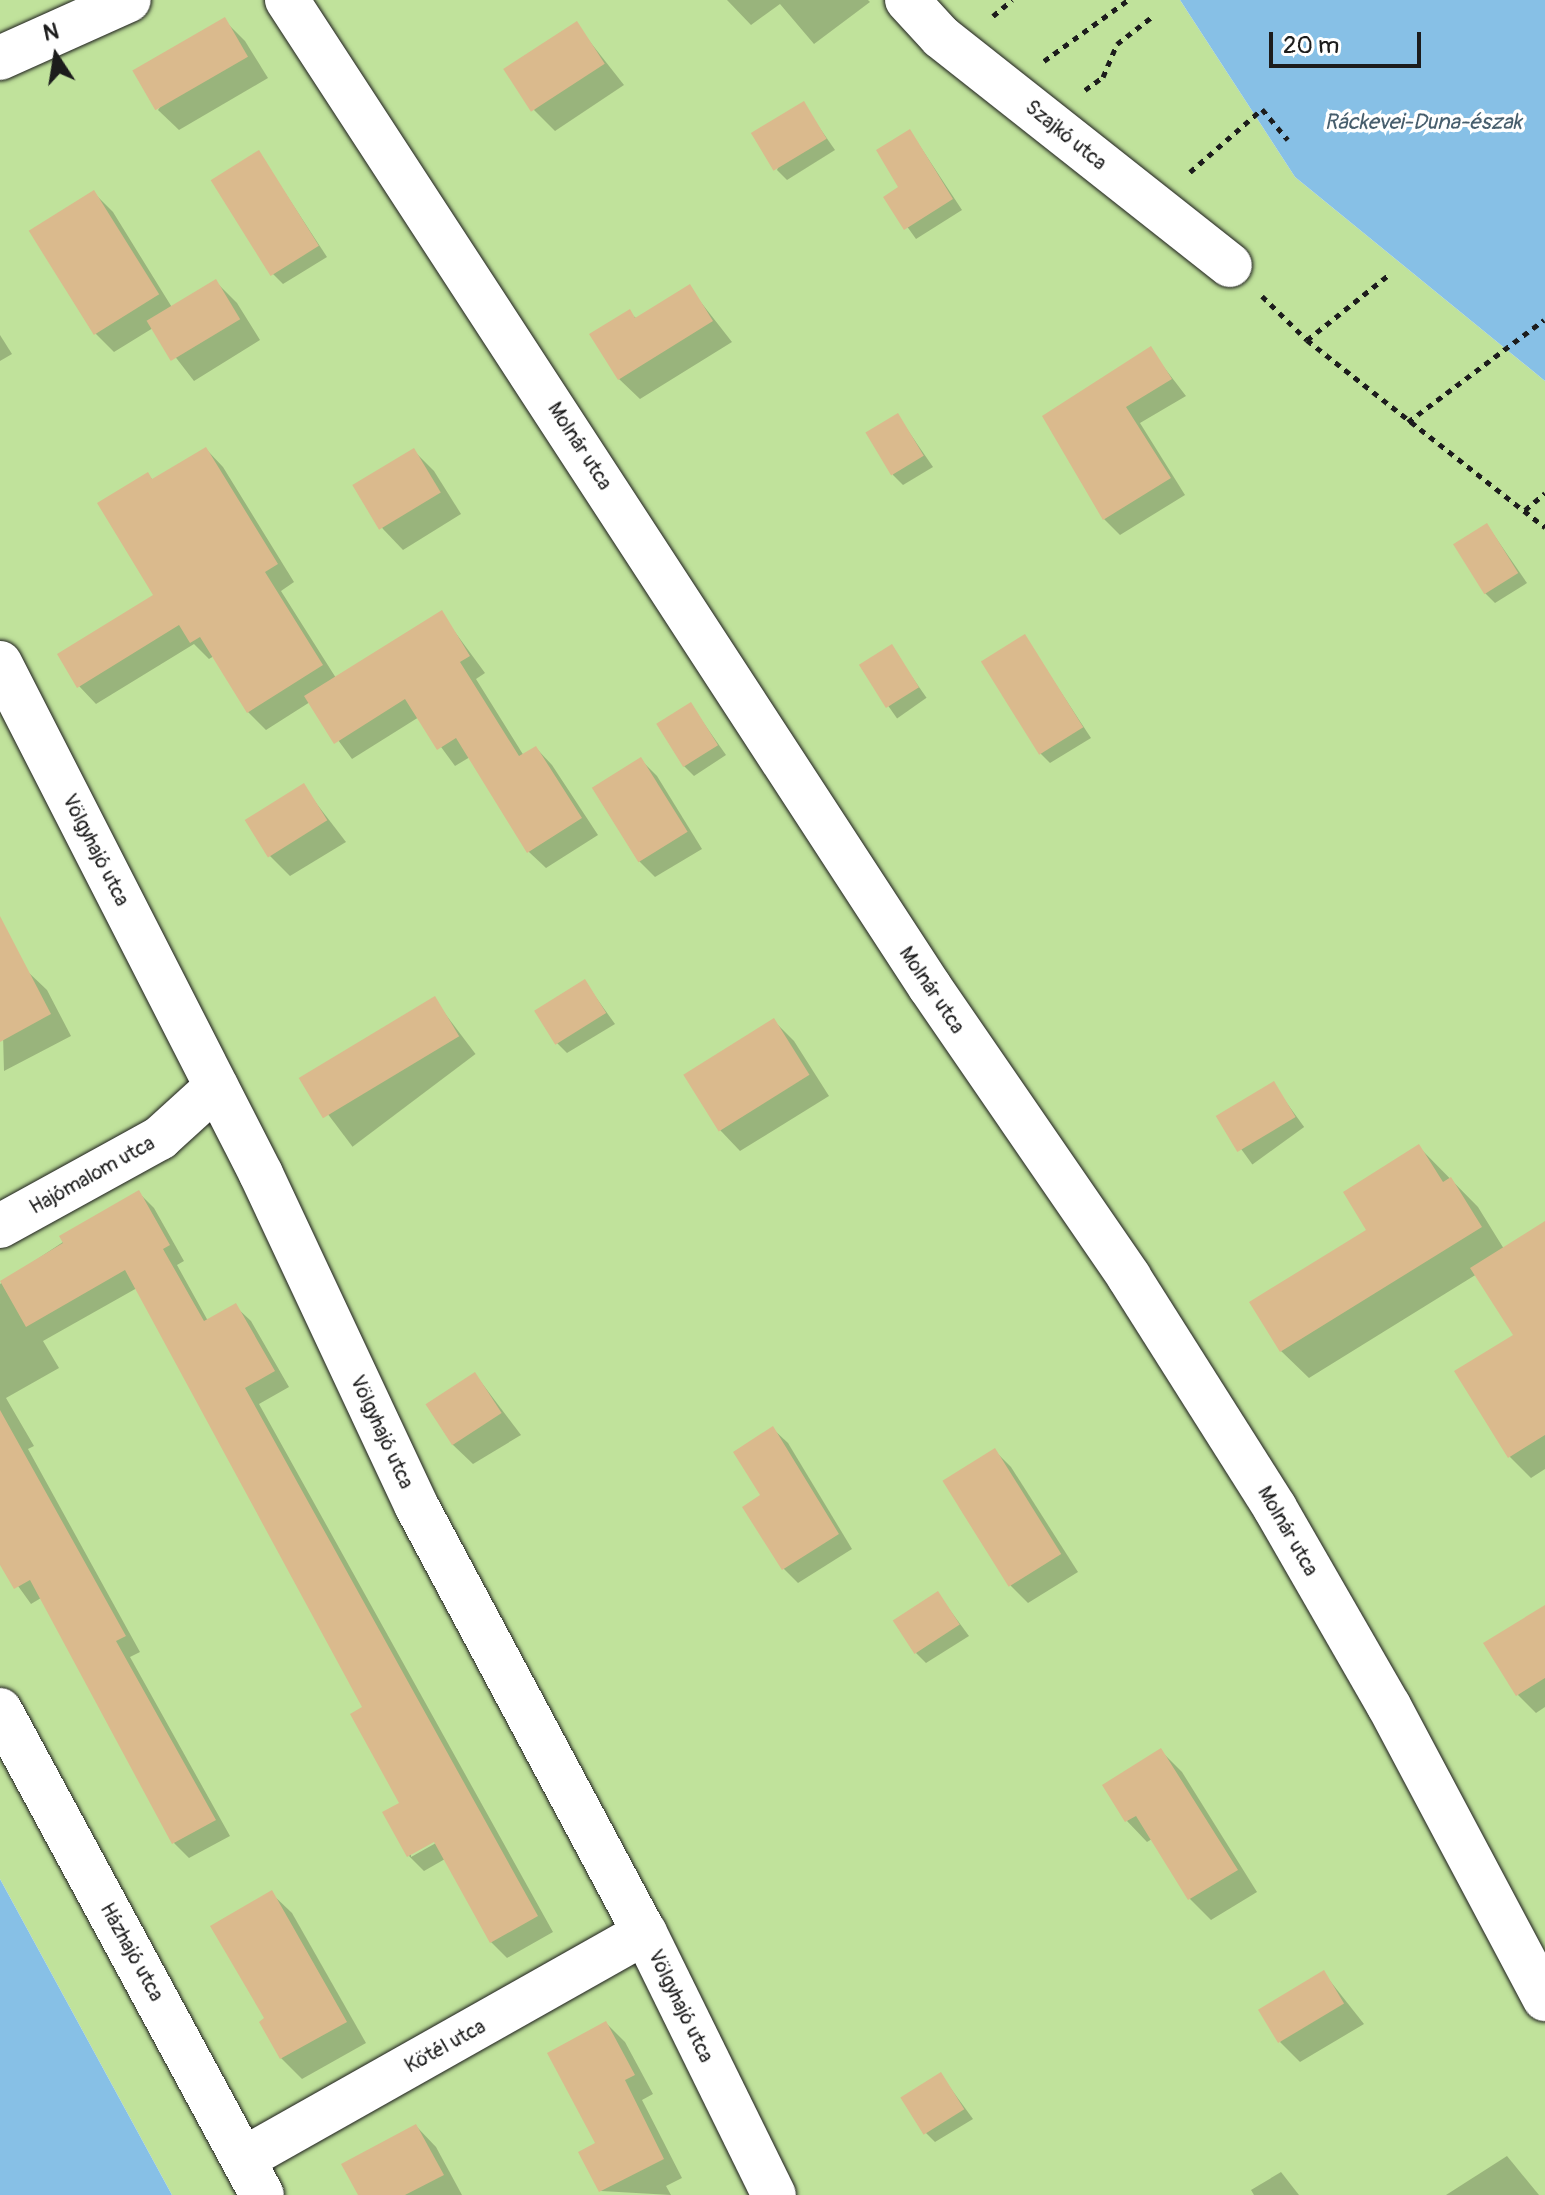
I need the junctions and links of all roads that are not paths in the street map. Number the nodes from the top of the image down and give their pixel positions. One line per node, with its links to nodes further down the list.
1 (129, 0): 4 (street)
2 (287, 0): 11 (street, Molnár utca)
3 (907, 0): 5 (street, Szajkó utca)
4 (0, 58)
5 (1230, 265)
6 (0, 663): 7 (street, Völgyhajó utca)
7 (216, 1087): 8 (street, Hajómalom utca); 10 (street, Völgyhajó utca)
8 (0, 1226)
9 (0, 1710): 12 (street, Házhajó utca)
10 (645, 1933): 12 (street, Kötél utca); 13 (street, Völgyhajó utca)
11 (1545, 1999)
12 (254, 2177)
13 (774, 2195)

